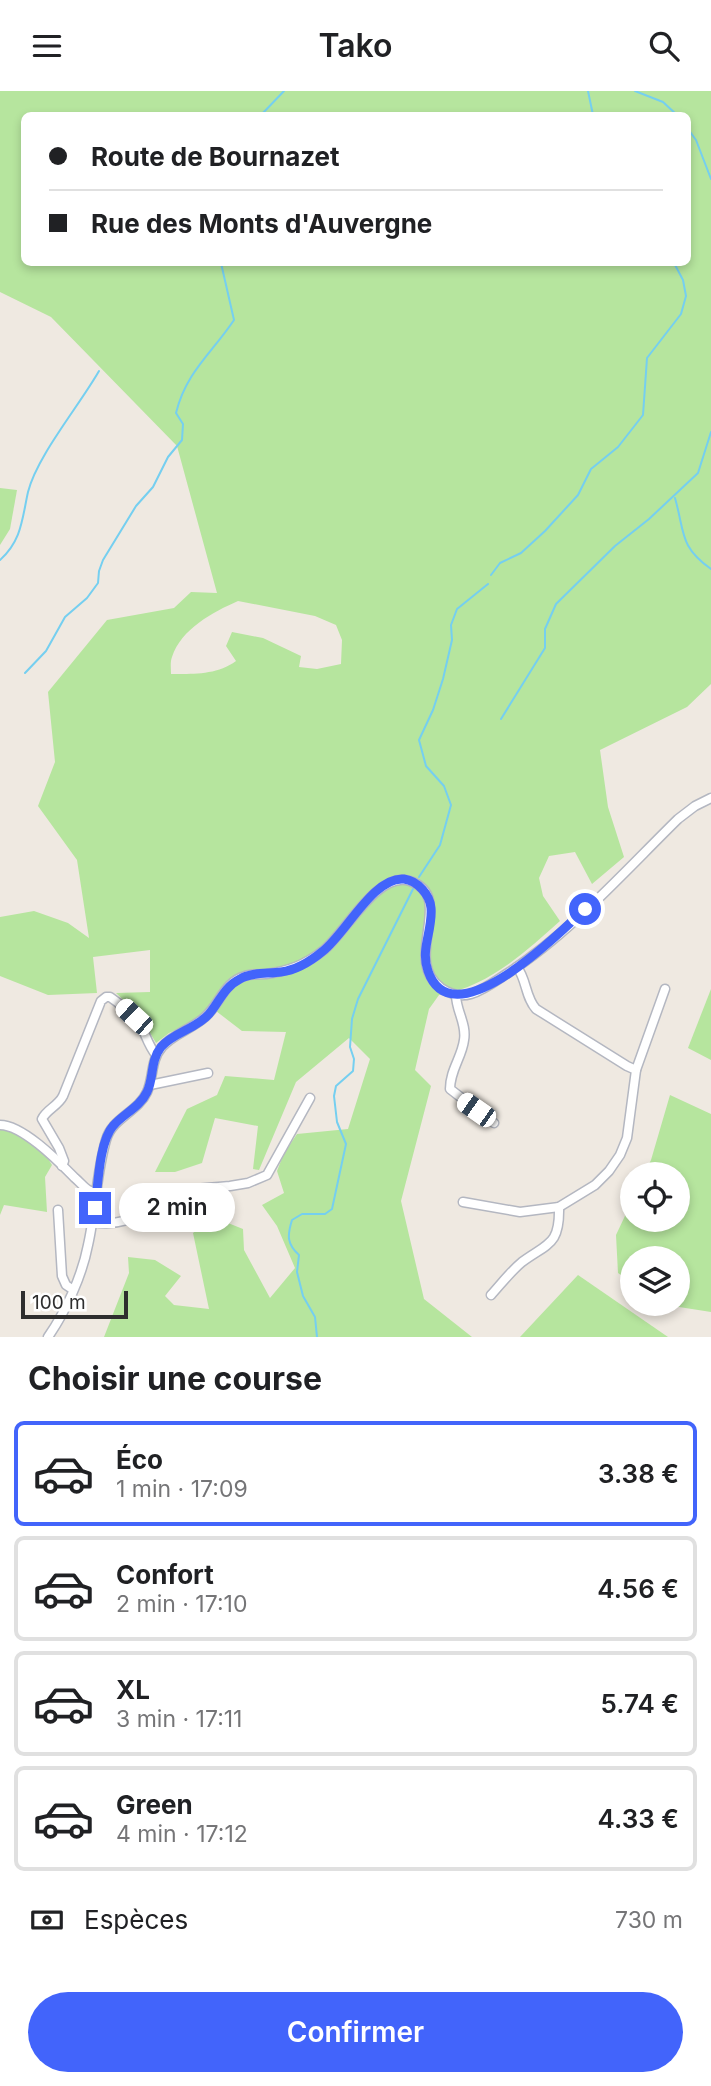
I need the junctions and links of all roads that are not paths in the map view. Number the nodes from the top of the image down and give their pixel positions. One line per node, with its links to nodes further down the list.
1 (711, 798): 2 (street)
2 (517, 967): 4 (street); 6 (street)
3 (665, 989): 6 (street)
4 (456, 995): 5 (street); 10 (street)
5 (156, 1055): 8 (street); 12 (street)
6 (636, 1070): 15 (street)
7 (208, 1073): 8 (street)
8 (150, 1085): 13 (street)
9 (310, 1098): 17 (street)
10 (494, 1123)
11 (0, 1125): 12 (street)
12 (62, 1166): 13 (street)
13 (97, 1193): 17 (street)
14 (463, 1202): 15 (street)
15 (559, 1207): 19 (street)
16 (58, 1210): 18 (street)
17 (92, 1223): 18 (street)
18 (72, 1289): 20 (street)
19 (491, 1295)
20 (48, 1337)

